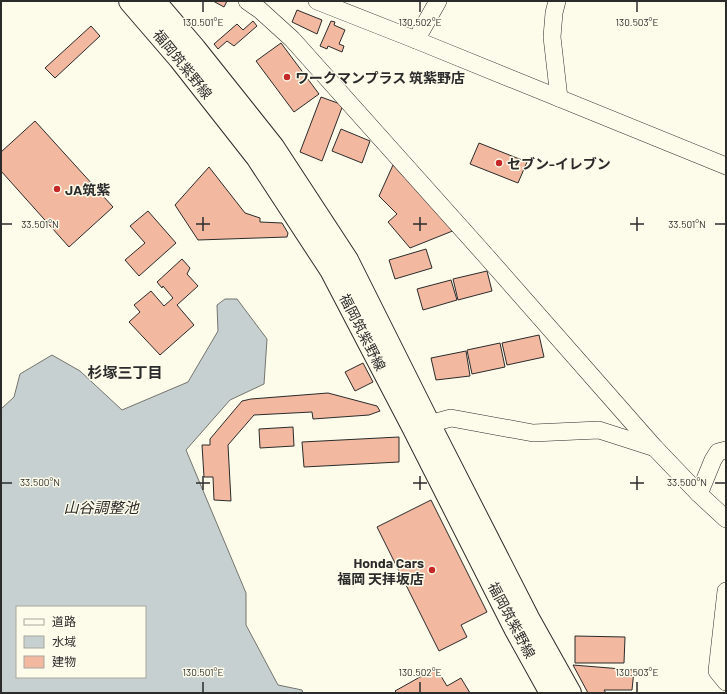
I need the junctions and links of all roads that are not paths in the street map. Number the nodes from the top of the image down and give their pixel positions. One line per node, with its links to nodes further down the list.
1 (130, 1): 17 (main road, 福岡筑紫野線)
2 (154, 1): 10 (main road, 福岡筑紫野線)
3 (247, 1): 11 (street)
4 (317, 1): 7 (street)
5 (438, 1): 7 (street)
6 (557, 1): 8 (street)
7 (416, 40): 8 (street)
8 (559, 98): 9 (street)
9 (726, 166)
10 (429, 424): 11 (street); 18 (main road, 福岡筑紫野線)
11 (655, 448): 13 (street)
12 (726, 450): 13 (street)
13 (699, 494): 14 (street)
14 (726, 519)
15 (726, 591): 16 (street)
16 (726, 682)
17 (551, 693)
18 (570, 693)

